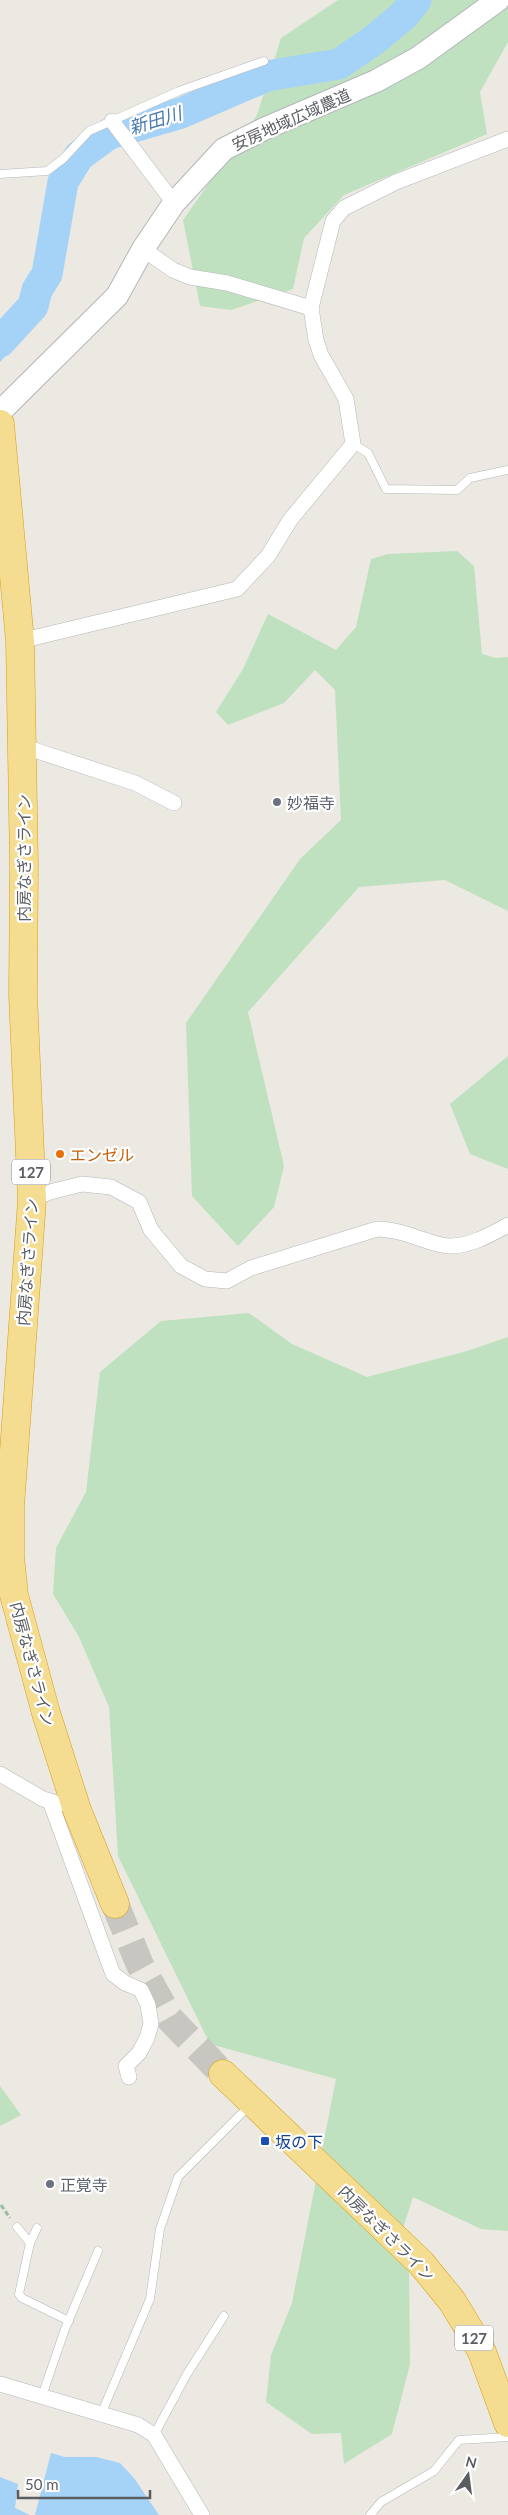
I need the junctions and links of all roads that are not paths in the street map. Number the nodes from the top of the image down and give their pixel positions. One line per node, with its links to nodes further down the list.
1 (498, 0): 6 (street, 安房地域広域農道)
2 (264, 61): 3 (lane)
3 (112, 121): 5 (lane); 6 (street)
4 (508, 139): 8 (street)
5 (0, 174)
6 (174, 203): 7 (street, 安房地域広域農道)
7 (143, 249): 8 (street); 9 (street, 安房地域広域農道)
8 (311, 308): 11 (street)
9 (0, 412)
10 (0, 424): 13 (highway, 内房なぎさライン / 127)
11 (353, 444): 12 (lane); 14 (street)
12 (508, 470)
13 (7, 563): 14 (highway, 内房なぎさライン / 127)
14 (20, 641): 15 (highway, 内房なぎさライン / 127)
15 (22, 746): 16 (street); 17 (highway, 内房なぎさライン / 127)
16 (174, 803)
17 (32, 1200): 18 (street); 19 (highway, 内房なぎさライン / 127)
18 (508, 1225)
19 (7, 1598): 22 (highway, 内房なぎさライン / 127)
20 (0, 1774): 21 (street)
21 (50, 1801): 22 (street); 25 (street)
22 (77, 1810): 23 (highway, 内房なぎさライン / 127)
23 (115, 1904)
24 (223, 2074): 26 (highway, 内房なぎさライン / 127)
25 (129, 2078)
26 (253, 2102): 35 (lane); 36 (highway, 内房なぎさライン / 127)
27 (17, 2227): 29 (lane)
28 (37, 2228): 29 (lane)
29 (30, 2243): 32 (lane)
30 (98, 2251): 32 (lane)
31 (224, 2316): 37 (lane)
32 (69, 2321): 34 (lane)
33 (0, 2384): 34 (street)
34 (42, 2396): 35 (street)
35 (102, 2412): 37 (street)
36 (508, 2423)
37 (154, 2435): 39 (street)
38 (508, 2438): 40 (lane)
39 (202, 2515)
40 (370, 2515)

